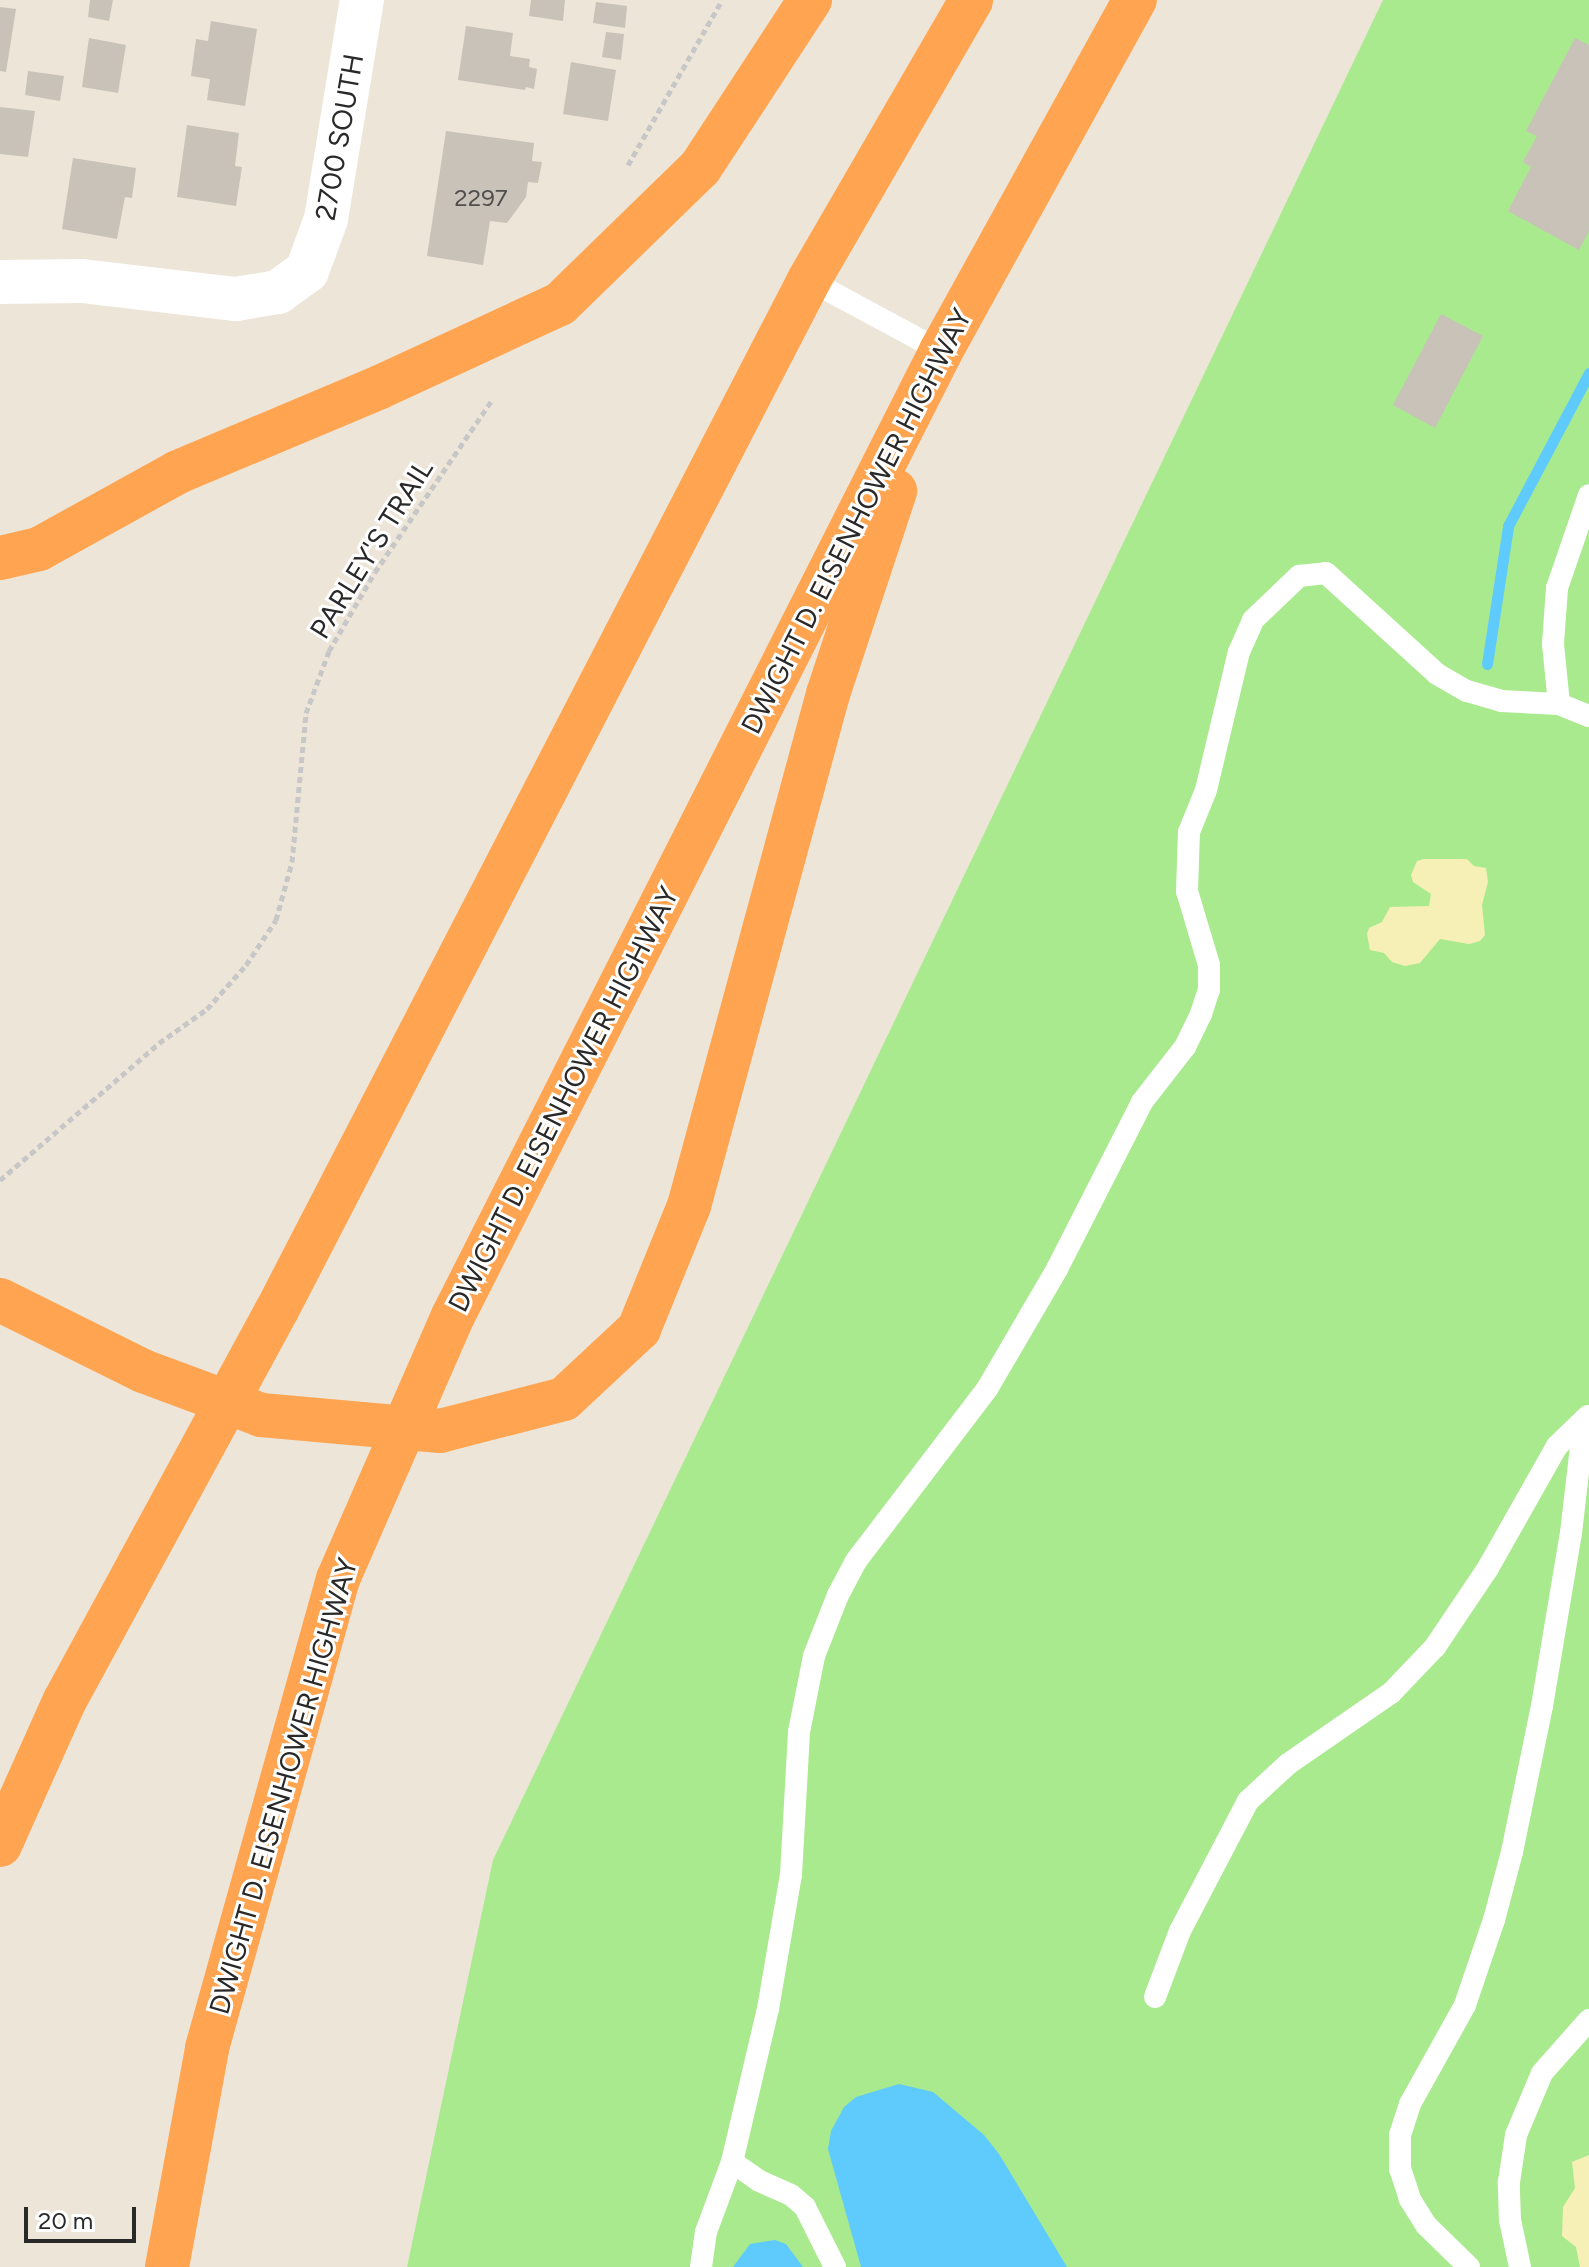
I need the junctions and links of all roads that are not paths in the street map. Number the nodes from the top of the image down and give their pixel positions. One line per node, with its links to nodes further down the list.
1 (362, 0): 6 (street, 2700 SOUTH)
2 (810, 0): 9 (highway)
3 (971, 0): 5 (highway)
4 (1135, 0): 7 (highway, DWIGHT D. EISENHOWER HIGHWAY)
5 (809, 280): 7 (lane); 14 (highway)
6 (0, 282)
7 (941, 351): 12 (highway); 18 (highway, DWIGHT D. EISENHOWER HIGHWAY)
8 (1589, 495): 10 (lane)
9 (0, 558)
10 (1559, 704): 11 (lane); 17 (lane)
11 (1589, 716)
12 (0, 1300)
13 (1586, 1418): 15 (lane); 21 (lane)
14 (0, 1845)
15 (1155, 1997)
16 (1589, 2020): 22 (lane)
17 (732, 2162): 19 (lane); 20 (lane)
18 (167, 2267)
19 (701, 2267)
20 (835, 2267)
21 (1469, 2267)
22 (1520, 2267)

